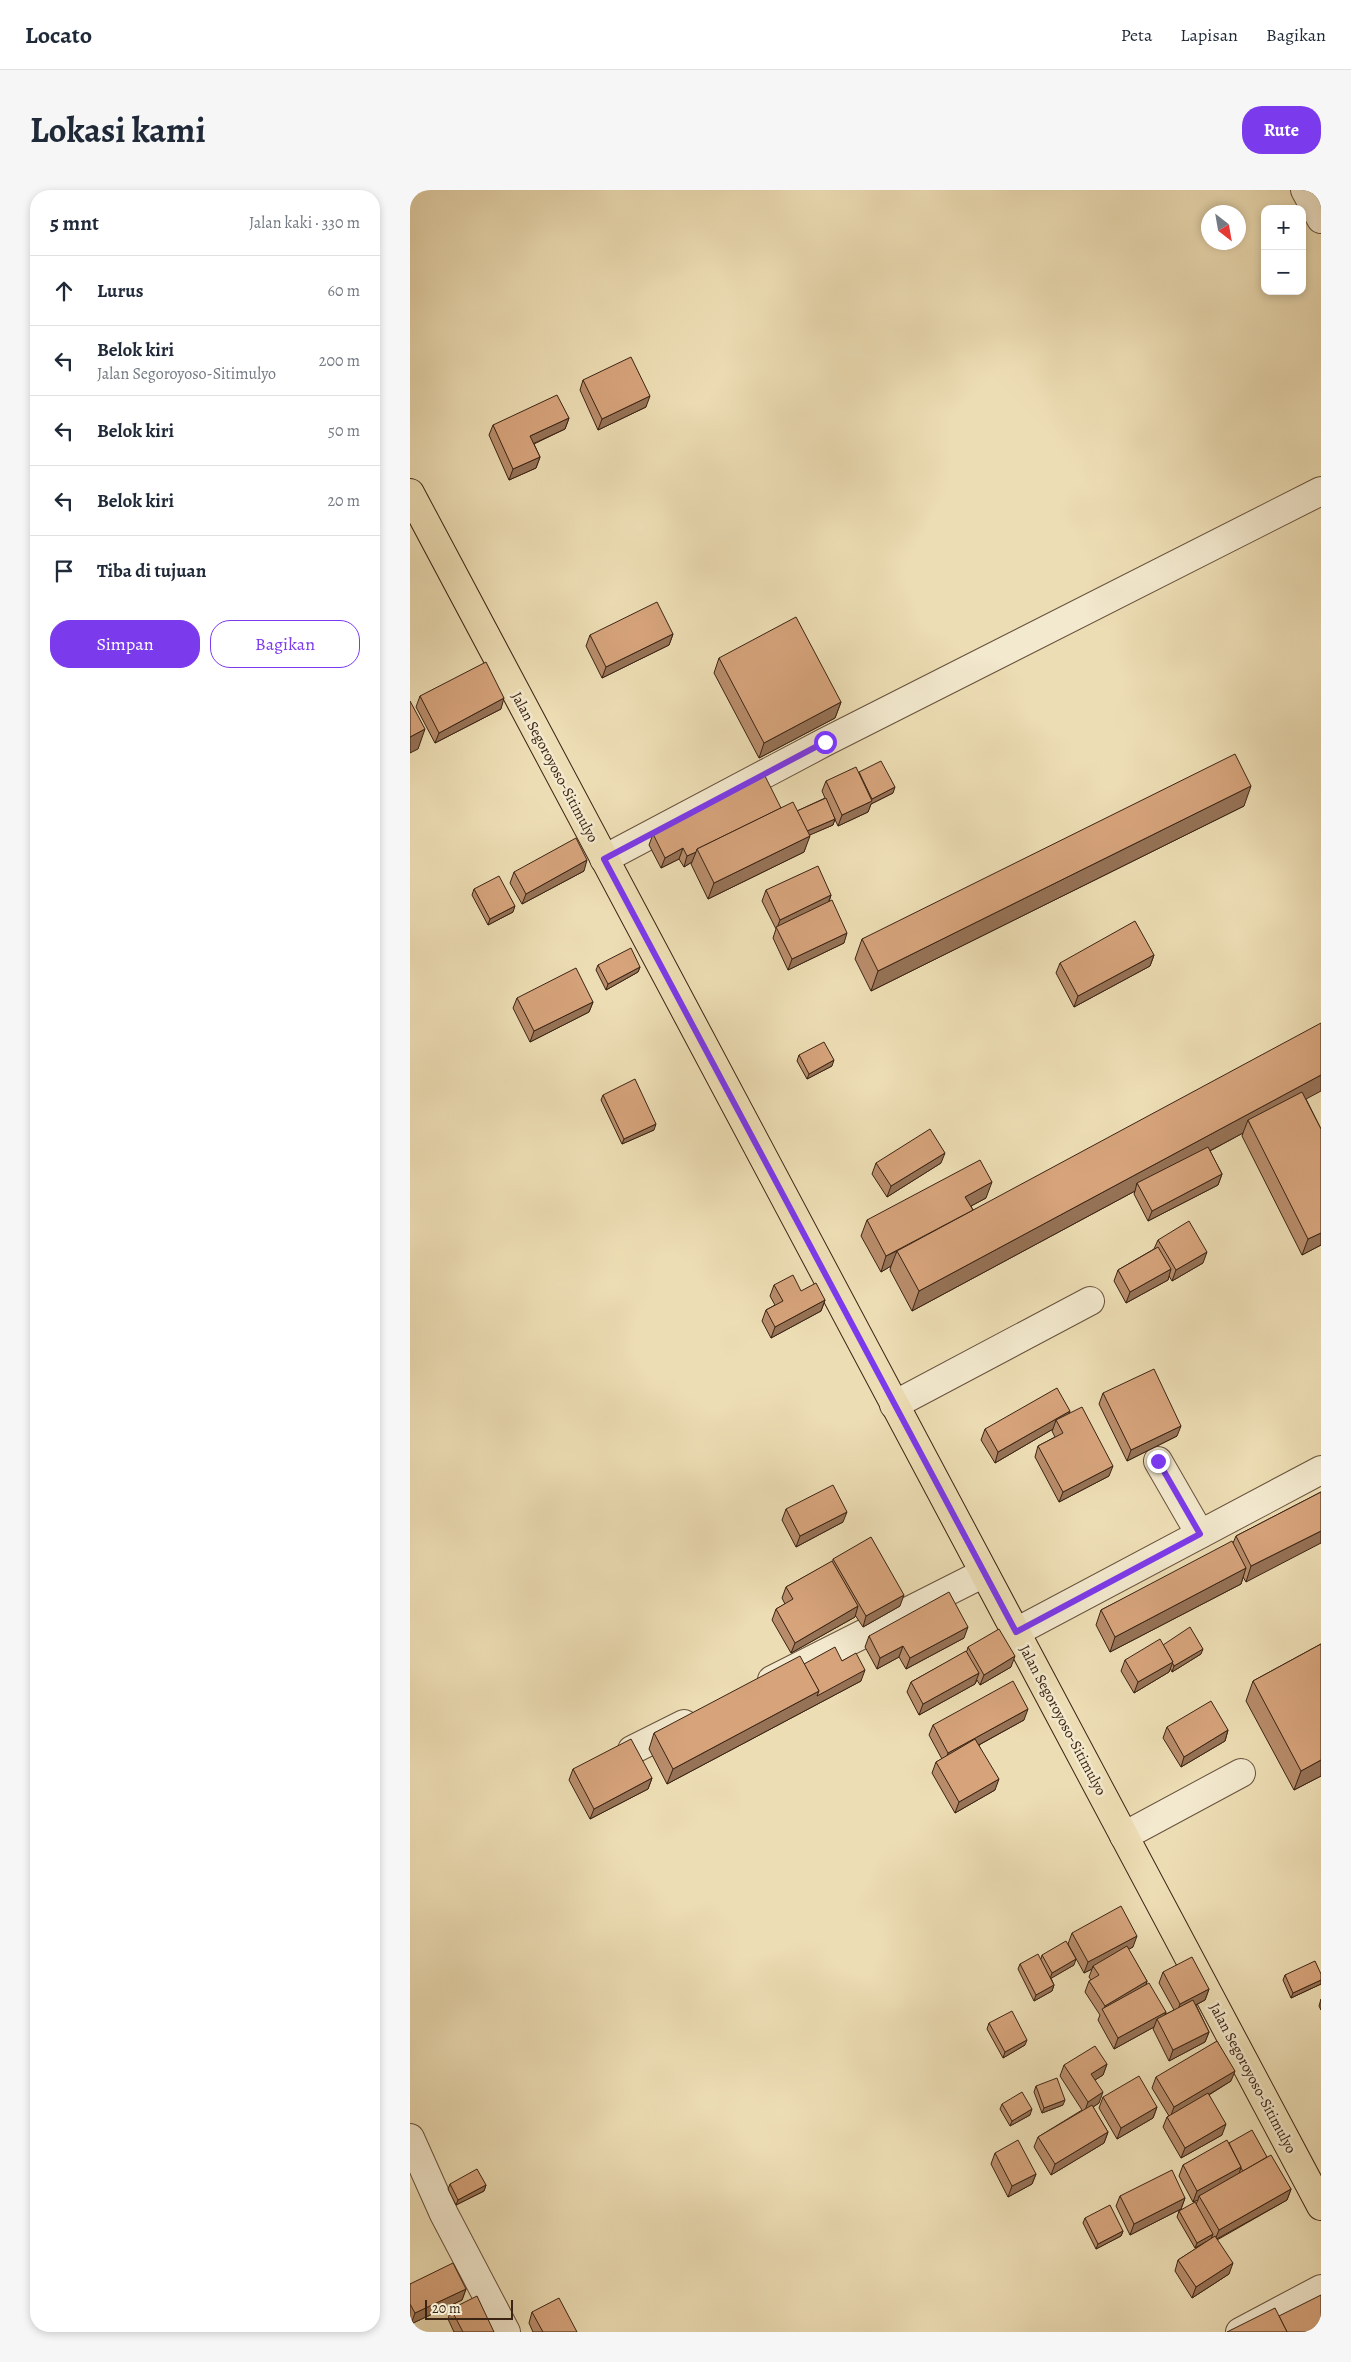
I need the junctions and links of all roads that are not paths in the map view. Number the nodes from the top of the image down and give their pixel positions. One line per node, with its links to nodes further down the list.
1 (1305, 190): 2 (street)
2 (1321, 219)
3 (1321, 491): 5 (street)
4 (410, 493): 5 (main road, Jalan Segoroyoso-Sitimulyo)
5 (604, 859): 7 (main road, Jalan Segoroyoso-Sitimulyo)
6 (1090, 1301): 7 (street)
7 (894, 1404): 11 (main road, Jalan Segoroyoso-Sitimulyo)
8 (1158, 1461): 10 (street)
9 (1321, 1470): 10 (street)
10 (1200, 1534): 12 (street)
11 (984, 1573): 12 (main road, Jalan Segoroyoso-Sitimulyo); 13 (street)
12 (1016, 1632): 17 (main road, Jalan Segoroyoso-Sitimulyo)
13 (746, 1692)
14 (702, 1715): 15 (street)
15 (632, 1750)
16 (1241, 1773): 17 (street)
17 (1124, 1836): 19 (main road, Jalan Segoroyoso-Sitimulyo)
18 (410, 2138): 21 (street)
19 (1321, 2206)
20 (1321, 2289): 22 (street)
21 (506, 2332)
22 (1240, 2332)

